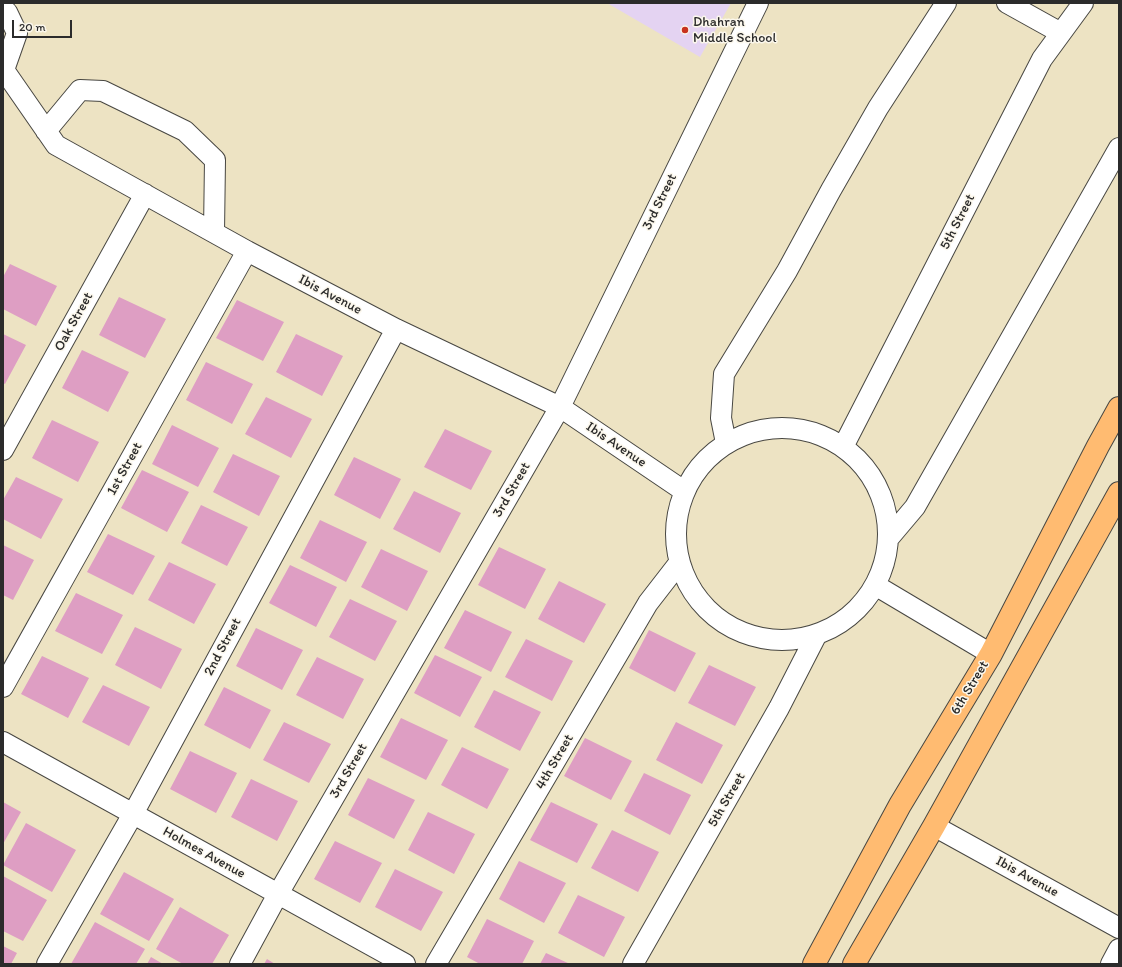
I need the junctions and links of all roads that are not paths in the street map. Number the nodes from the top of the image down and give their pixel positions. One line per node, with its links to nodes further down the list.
1 (758, 3): 14 (street, 3rd Street)
2 (946, 3): 16 (street)
3 (1007, 3): 6 (street)
4 (1083, 3): 6 (street, 5th Street)
5 (3, 10): 7 (street)
6 (1061, 33): 17 (street, 5th Street)
7 (3, 71): 8 (street, Ibis Avenue)
8 (46, 131): 10 (street, Ibis Avenue); 11 (street)
9 (1119, 148): 21 (street)
10 (145, 194): 11 (street, Ibis Avenue); 18 (street, Oak Street)
11 (214, 232): 12 (street, Ibis Avenue)
12 (247, 251): 13 (street, Ibis Avenue); 26 (street, 1st Street)
13 (396, 329): 14 (street, Ibis Avenue); 28 (street, 2nd Street)
14 (560, 407): 19 (street, Ibis Avenue); 30 (street, 3rd Street)
15 (1119, 408): 25 (main road, 6th Street)
16 (726, 443): 17 (street); 19 (street)
17 (843, 447): 21 (street)
18 (3, 450)
19 (684, 491): 22 (street)
20 (1119, 494): 29 (main road)
21 (888, 526): 23 (street)
22 (679, 563): 24 (street); 36 (street, 4th Street)
23 (875, 586): 24 (street); 25 (street)
24 (817, 634): 37 (street, 5th Street)
25 (991, 654): 38 (main road, 6th Street)
26 (3, 687)
27 (3, 742): 28 (street, Holmes Avenue)
28 (133, 814): 30 (street, Holmes Avenue); 33 (street, 2nd Street)
29 (934, 826): 31 (street, Ibis Avenue); 39 (main road)
30 (278, 894): 34 (street, 3rd Street); 35 (street, Holmes Avenue)
31 (1119, 928)
32 (1119, 949): 40 (street)
33 (47, 964)
34 (240, 964)
35 (405, 964)
36 (436, 964)
37 (633, 964)
38 (814, 964)
39 (854, 964)
40 (1111, 964)

